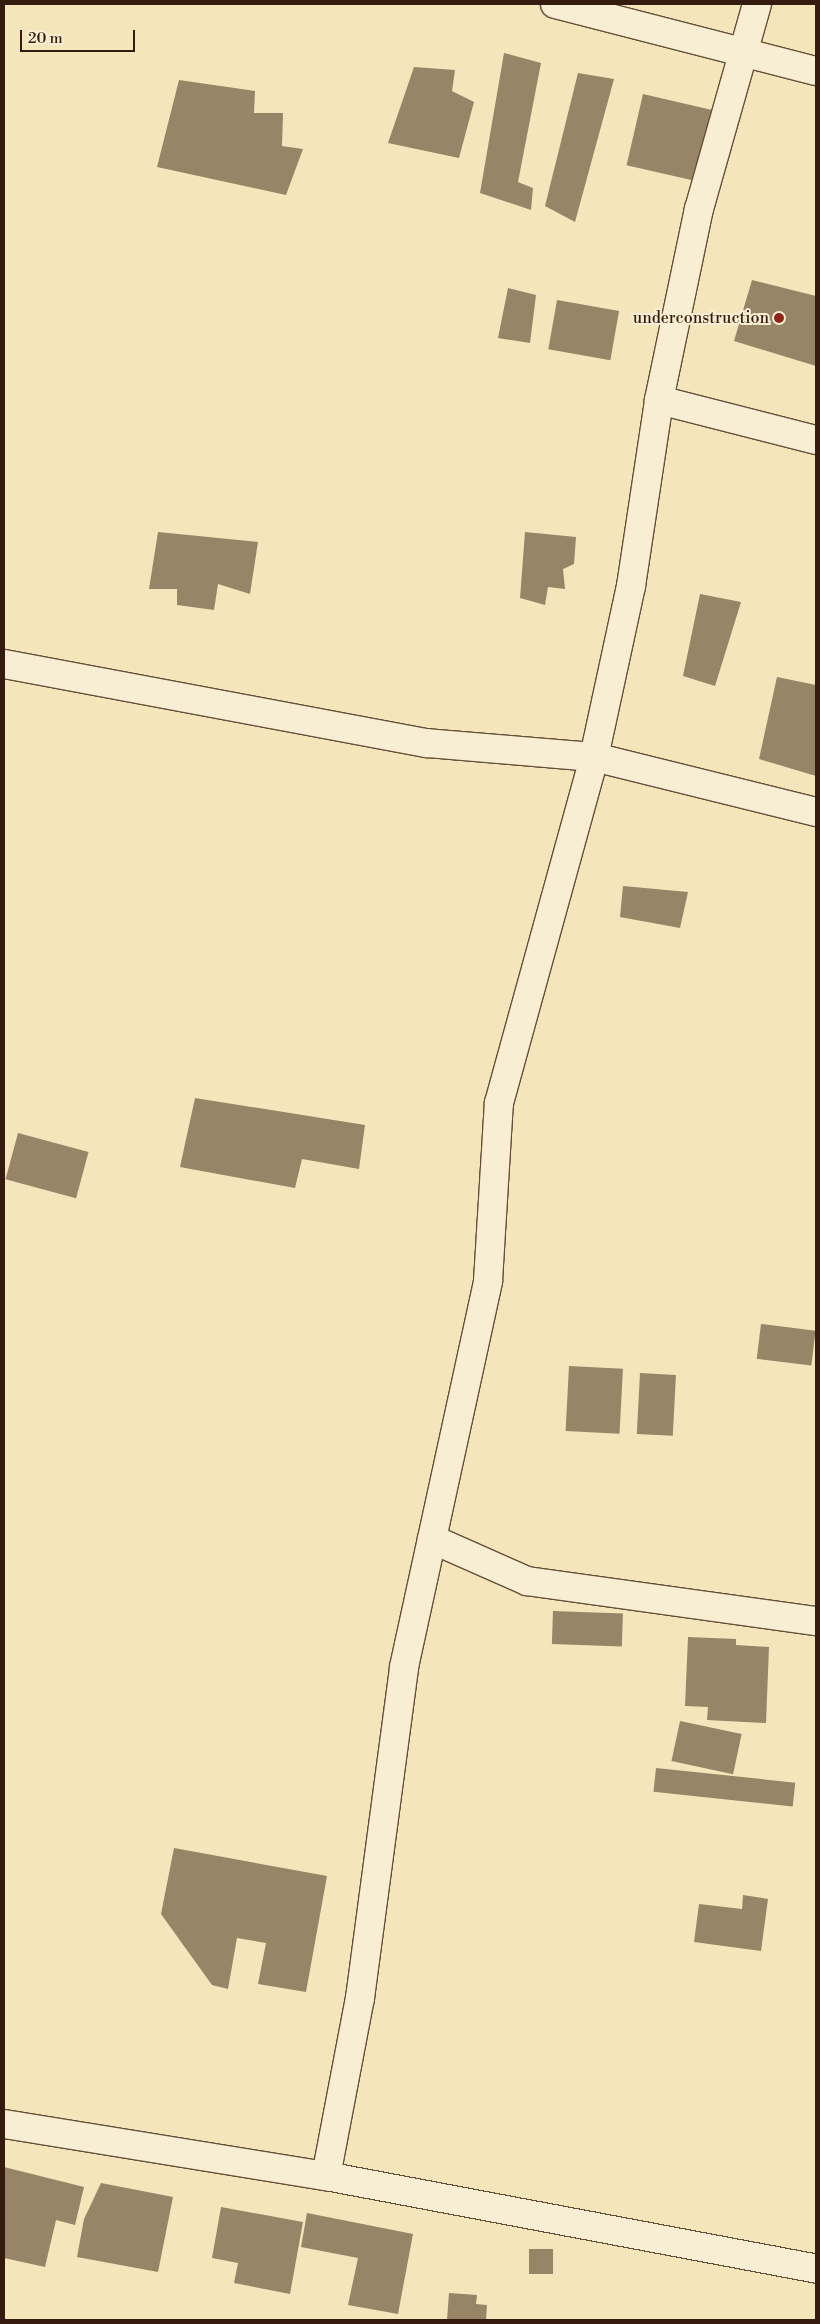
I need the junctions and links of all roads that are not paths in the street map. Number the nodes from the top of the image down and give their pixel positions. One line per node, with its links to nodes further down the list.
1 (555, 4): 3 (street)
2 (757, 4): 3 (street)
3 (744, 56): 4 (street); 5 (street)
4 (816, 71)
5 (659, 400): 6 (street); 8 (street)
6 (816, 440)
7 (4, 664): 8 (street)
8 (594, 758): 9 (street); 10 (street)
9 (816, 812)
10 (432, 1539): 11 (street); 13 (street)
11 (816, 1621)
12 (4, 2124): 13 (street)
13 (326, 2176): 14 (street)
14 (816, 2269)

